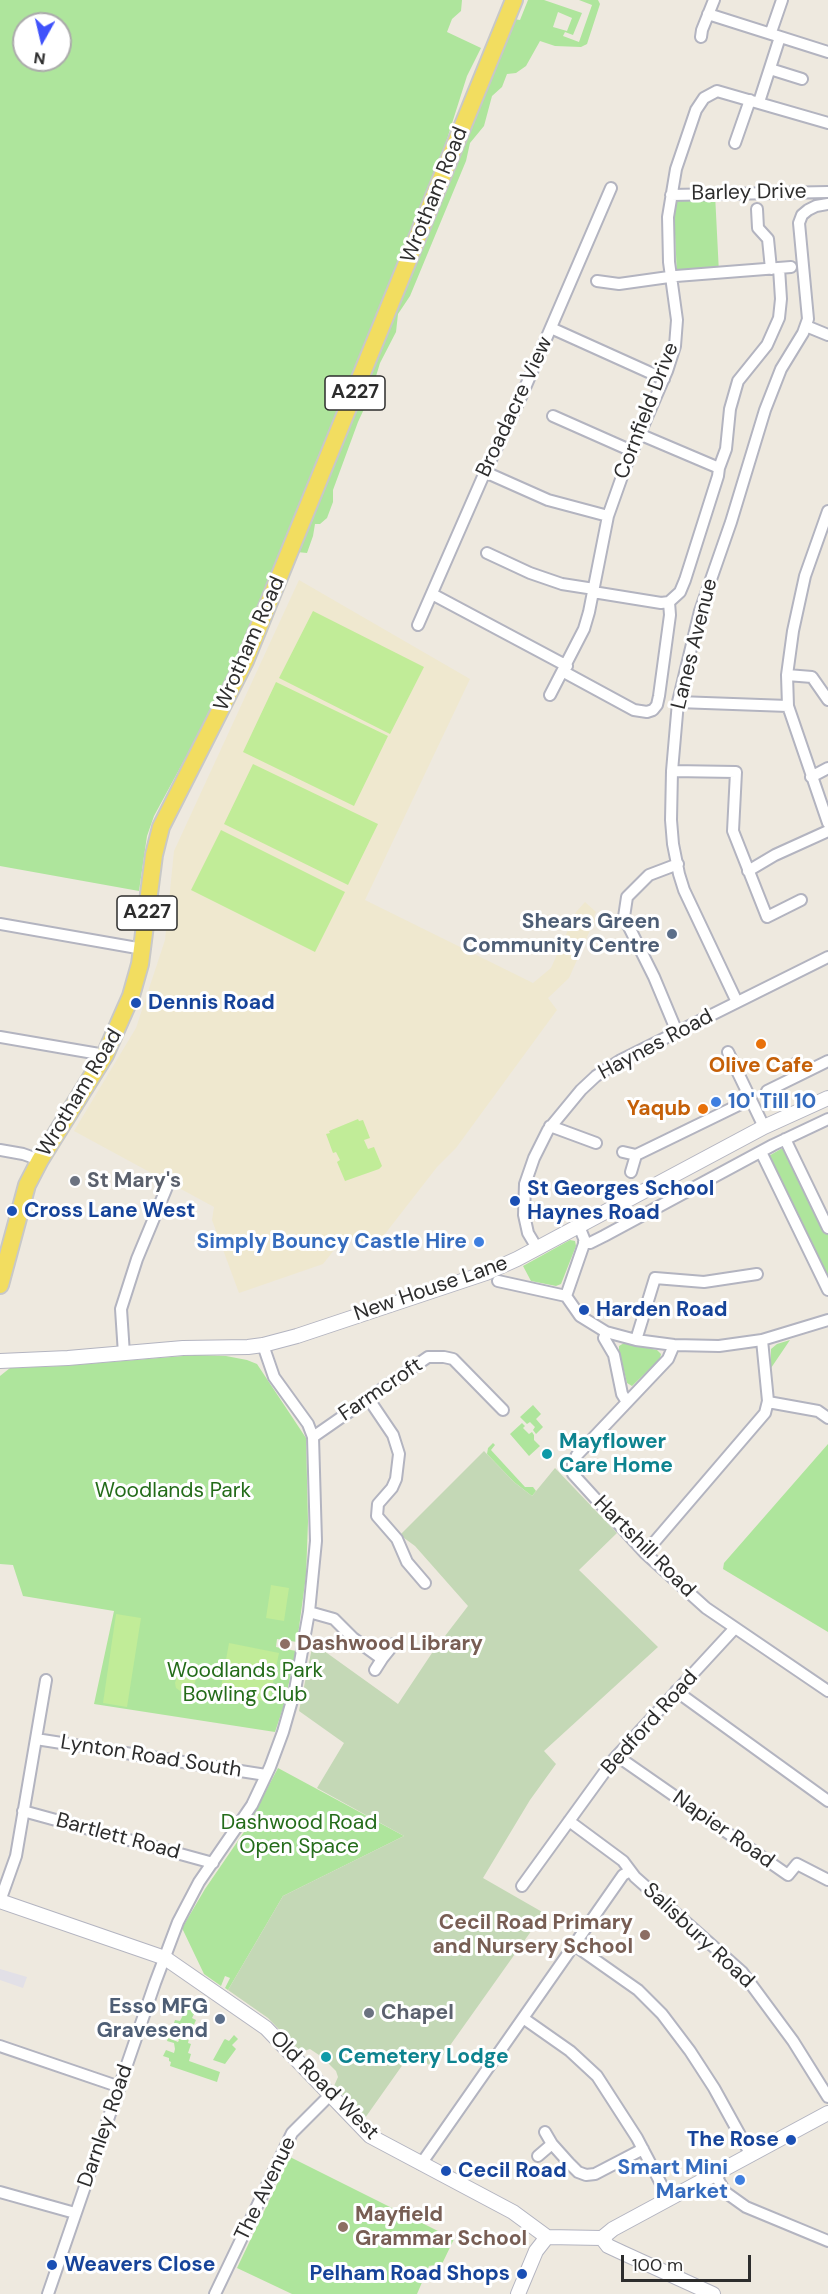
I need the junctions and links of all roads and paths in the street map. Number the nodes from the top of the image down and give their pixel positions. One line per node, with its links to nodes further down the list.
1 (514, 0): 53 (main road, Wrotham Road / A227)
2 (714, 0): 4 (street)
3 (782, 0): 5 (street)
4 (708, 14): 5 (street); 6 (street)
5 (775, 35): 7 (street); 8 (street)
6 (701, 38)
7 (828, 52)
8 (770, 69): 9 (street); 10 (street)
9 (801, 79)
10 (755, 101): 11 (street, Cornfield Drive); 12 (street); 15 (street, Cornfield Drive)
11 (828, 123)
12 (735, 143)
13 (611, 188): 23 (street, Broadacre View)
14 (828, 192): 15 (street, Barley Drive)
15 (671, 195): 20 (street, Cornfield Drive)
16 (828, 204): 22 (street)
17 (757, 209): 19 (street)
18 (792, 267): 19 (street)
19 (775, 268): 20 (street); 29 (street)
20 (673, 277): 21 (street); 25 (street, Cornfield Drive)
21 (597, 280)
22 (806, 326): 24 (street); 42 (street, Lanes Avenue)
23 (551, 328): 25 (street); 30 (street, Broadacre View)
24 (828, 335)
25 (664, 379): 27 (street, Cornfield Drive)
26 (553, 416): 28 (street)
27 (639, 434): 28 (street, Cornfield Drive); 29 (street)
28 (632, 451): 32 (street, Cornfield Drive)
29 (718, 468): 36 (street)
30 (485, 472): 32 (street); 35 (street, Broadacre View)
31 (828, 511): 39 (street)
32 (608, 516): 34 (street, Cornfield Drive)
33 (487, 553): 34 (street)
34 (593, 591): 36 (street); 38 (street, Cornfield Drive)
35 (432, 594): 37 (street, Broadacre View); 38 (street)
36 (669, 602): 38 (street)
37 (418, 625)
38 (565, 669): 40 (street, Cornfield Drive)
39 (787, 675): 41 (street); 43 (street)
40 (550, 695)
41 (828, 700)
42 (678, 702): 43 (street); 45 (street, Lanes Avenue)
43 (788, 706): 46 (street)
44 (828, 768): 46 (street)
45 (672, 771): 49 (street, Lanes Avenue); 50 (street)
46 (811, 777): 47 (street)
47 (828, 823)
48 (828, 831): 50 (street)
49 (678, 864): 55 (street, Lanes Avenue); 56 (street)
50 (748, 871): 51 (street)
51 (801, 900)
52 (0, 924): 53 (street)
53 (143, 949): 59 (main road, Wrotham Road / A227)
54 (828, 957): 55 (street, Haynes Road)
55 (737, 1002): 56 (street, Haynes Road)
56 (677, 1032): 67 (street, Haynes Road)
57 (0, 1037): 59 (street)
58 (728, 1052): 65 (street)
59 (105, 1055): 75 (main road, Wrotham Road / A227)
60 (828, 1061): 62 (street)
61 (795, 1063): 62 (street)
62 (801, 1074): 63 (street)
63 (767, 1091)
64 (828, 1098): 68 (street, New House Lane)
65 (751, 1099): 68 (street); 74 (street)
66 (828, 1119): 69 (street)
67 (550, 1126): 70 (street); 81 (street, Haynes Road)
68 (764, 1127): 78 (street, New House Lane)
69 (785, 1139): 73 (street); 79 (street)
70 (596, 1143)
71 (0, 1150): 75 (street)
72 (623, 1152): 74 (street)
73 (761, 1152): 80 (street); 85 (street)
74 (636, 1155): 76 (street)
75 (40, 1160): 84 (main road, Wrotham Road / A227)
76 (631, 1172)
77 (169, 1182): 93 (street)
78 (579, 1226): 80 (street); 81 (street, New House Lane)
79 (828, 1228)
80 (584, 1242): 86 (street)
81 (537, 1248): 91 (street, New House Lane)
82 (757, 1274): 89 (street)
83 (498, 1281): 86 (street, New House Lane)
84 (0, 1285)
85 (828, 1290)
86 (566, 1296): 88 (street)
87 (828, 1320): 90 (street)
88 (606, 1332): 89 (street); 96 (street)
89 (636, 1340): 92 (street)
90 (762, 1340): 92 (street); 97 (street)
91 (263, 1345): 93 (street, New House Lane); 100 (street)
92 (674, 1345): 96 (street, Hartshill Road)
93 (124, 1354): 94 (street, New House Lane)
94 (0, 1361)
95 (368, 1398): 98 (street, Farmcroft); 100 (street, Farmcroft); 102 (street)
96 (627, 1402): 101 (street, Hartshill Road)
97 (768, 1402): 99 (street); 101 (street)
98 (503, 1410)
99 (828, 1418)
100 (313, 1437): 103 (street, Darnley Road)
101 (645, 1553): 104 (street, Hartshill Road)
102 (424, 1583)
103 (309, 1612): 106 (street); 113 (street, Darnley Road)
104 (735, 1628): 109 (street, Bedford Road); 110 (street, Hartshill Road)
105 (394, 1644): 106 (street)
106 (382, 1659): 107 (street)
107 (375, 1670)
108 (46, 1680): 111 (street, Lynton Road South)
109 (676, 1691): 112 (street, Bedford Road); 114 (street)
110 (828, 1691)
111 (36, 1739): 113 (street, Lynton Road South); 115 (street, Lynton Road South)
112 (617, 1756): 116 (street, Bedford Road); 119 (street, Napier Road)
113 (266, 1775): 117 (street, Darnley Road)
114 (828, 1801)
115 (23, 1811): 117 (street, Bartlett Road); 121 (street, Lynton Road South)
116 (569, 1821): 118 (street, Salisbury Road); 120 (street, Bedford Road)
117 (213, 1863): 123 (street, Darnley Road)
118 (630, 1871): 122 (street); 128 (street, Salisbury Road)
119 (828, 1880)
120 (522, 1886)
121 (0, 1901): 123 (street, Old Road West)
122 (574, 1945): 124 (street); 133 (street)
123 (165, 1958): 126 (street, Darnley Road); 127 (street, Old Road West)
124 (523, 2018): 132 (street); 135 (street)
125 (0, 2046): 126 (street)
126 (120, 2087): 139 (street, Darnley Road)
127 (330, 2095): 135 (street, Old Road West); 144 (street, The Avenue)
128 (828, 2097)
129 (828, 2113): 133 (street)
130 (545, 2132): 131 (street)
131 (552, 2144): 132 (street); 134 (street)
132 (643, 2149): 138 (street)
133 (751, 2154): 136 (street)
134 (538, 2156)
135 (420, 2164): 140 (street, Old Road West)
136 (715, 2174): 138 (street); 142 (street)
137 (0, 2192): 139 (street)
138 (669, 2199): 141 (street)
139 (75, 2213): 143 (street, Darnley Road)
140 (547, 2237): 141 (street); 145 (street)
141 (602, 2238): 146 (street)
142 (828, 2241)
143 (48, 2294)
144 (215, 2294)
145 (519, 2294)
146 (713, 2294)

